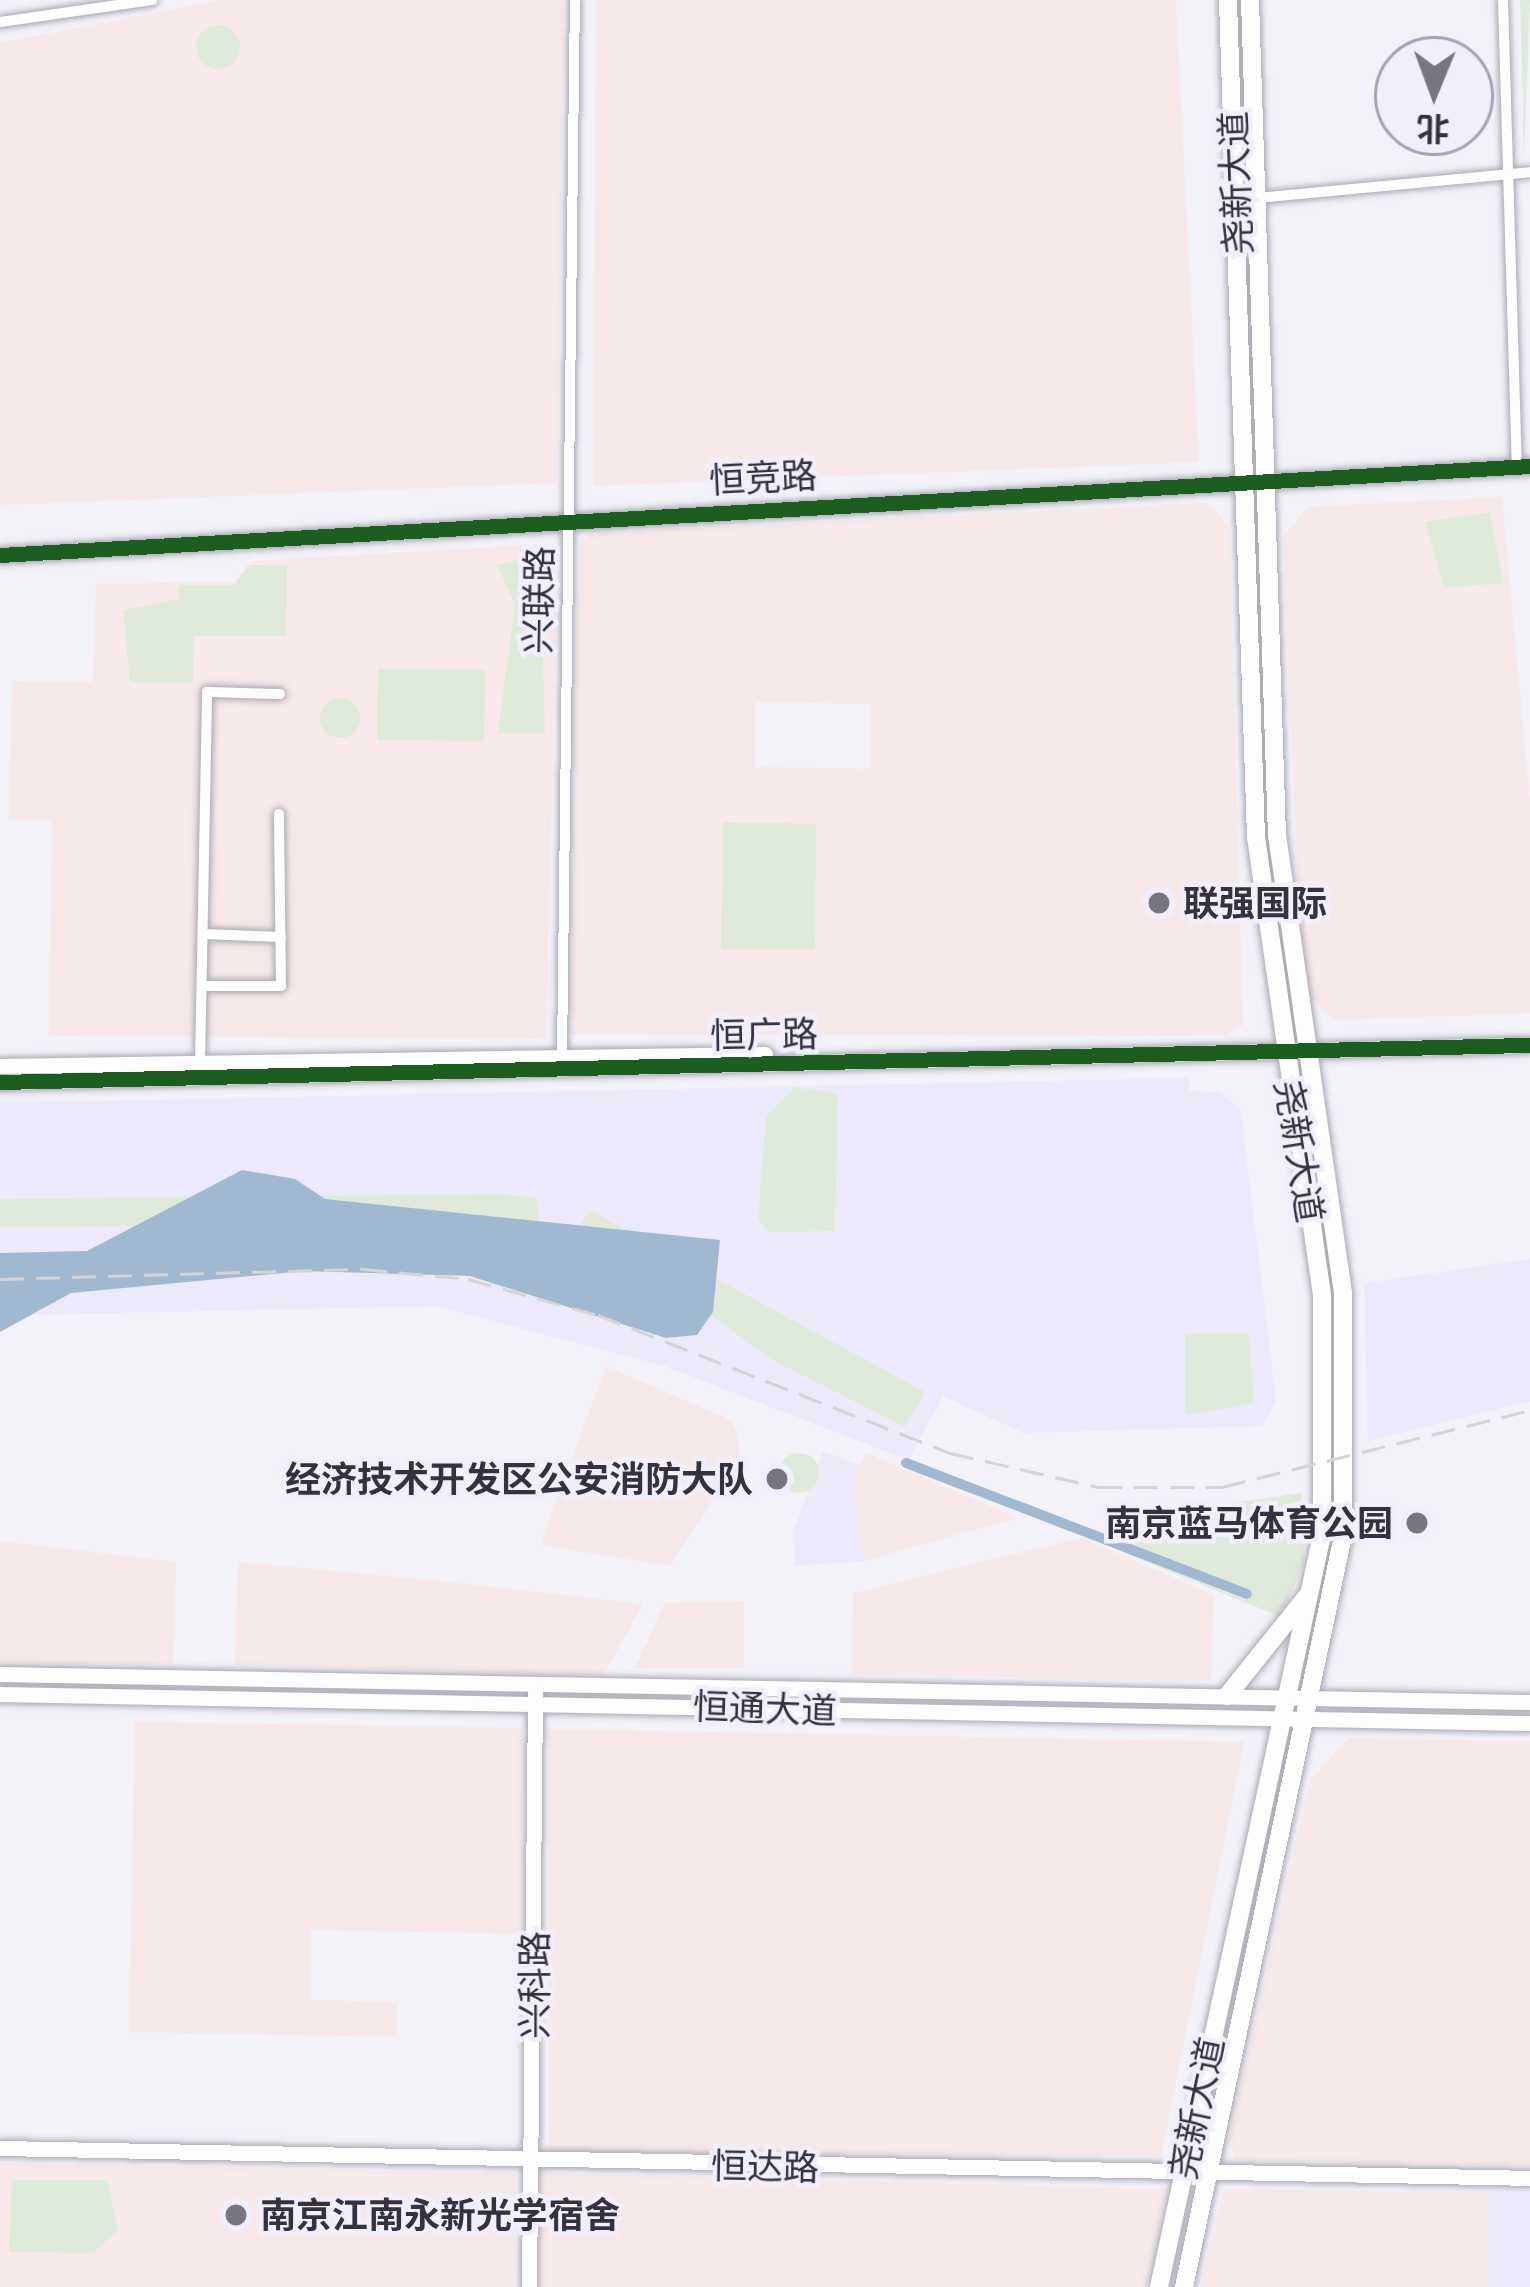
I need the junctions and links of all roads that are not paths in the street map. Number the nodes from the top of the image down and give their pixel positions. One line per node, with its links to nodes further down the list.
1 (152, 0): 6 (street)
2 (575, 0): 13 (street, 兴联路)
3 (1228, 0): 12 (main road, 尧新大道)
4 (1250, 0): 9 (main road, 尧新大道)
5 (1503, 0): 8 (street)
6 (0, 22)
7 (1530, 172): 8 (street)
8 (1508, 174): 9 (street); 10 (street)
9 (1257, 198): 11 (main road, 尧新大道)
10 (1524, 466): 11 (street, 恒竞路)
11 (1266, 481): 12 (street, 恒竞路); 21 (main road, 尧新大道)
12 (1244, 482): 13 (street, 恒竞路); 21 (main road, 尧新大道)
13 (568, 517): 14 (street, 恒竞路); 22 (street, 兴联路)
14 (0, 555)
15 (280, 694): 17 (street)
16 (279, 814): 18 (street)
17 (203, 934): 18 (street); 19 (street)
18 (281, 937): 19 (street)
19 (202, 986): 23 (street)
20 (1530, 1041): 21 (street, 恒广路)
21 (1293, 1048): 22 (street, 恒广路); 25 (street, 恒广路); 26 (main road, 尧新大道); 32 (main road, 尧新大道)
22 (562, 1058): 23 (street, 恒广路)
23 (200, 1063): 24 (street, 恒广路)
24 (0, 1066)
25 (0, 1082)
26 (1314, 1586): 30 (main road); 31 (main road, 尧新大道)
27 (0, 1674): 28 (street, 恒通大道)
28 (535, 1683): 30 (street, 恒通大道); 33 (street, 兴科路)
29 (0, 1694): 33 (street, 恒通大道)
30 (1227, 1696): 31 (street, 恒通大道)
31 (1287, 1697): 32 (street, 恒通大道); 35 (main road, 尧新大道)
32 (1308, 1698): 34 (street, 恒通大道); 36 (main road, 尧新大道)
33 (536, 1702): 35 (street, 恒通大道); 39 (street, 兴科路)
34 (1530, 1702)
35 (1282, 1722): 36 (street, 恒通大道); 40 (main road, 尧新大道)
36 (1304, 1722): 37 (street, 恒通大道); 41 (main road, 尧新大道)
37 (1530, 1723)
38 (0, 2148): 39 (street, 恒达路)
39 (532, 2160): 40 (street, 恒达路); 43 (street, 兴科路)
40 (1182, 2171): 41 (street, 恒达路); 44 (main road, 尧新大道)
41 (1209, 2173): 42 (street, 恒达路); 45 (main road, 尧新大道)
42 (1530, 2178)
43 (530, 2287)
44 (1159, 2287)
45 (1184, 2287)

